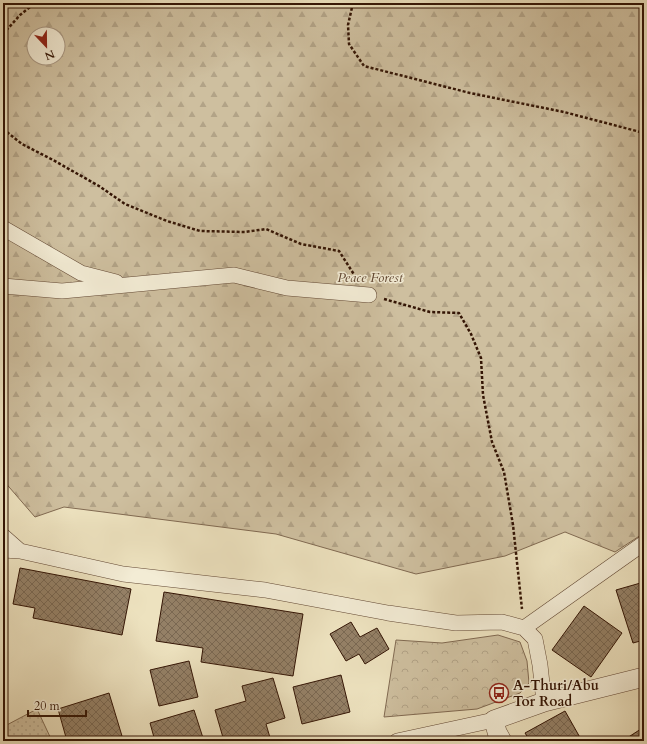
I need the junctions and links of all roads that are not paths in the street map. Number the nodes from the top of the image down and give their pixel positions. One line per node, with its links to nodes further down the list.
1 (3, 228): 2 (street)
2 (127, 285): 3 (street); 4 (street)
3 (3, 286)
4 (369, 295)
5 (3, 536): 8 (street)
6 (644, 542): 9 (street)
7 (3, 551): 8 (street)
8 (20, 551): 9 (street)
9 (524, 628): 11 (street)
10 (644, 677): 11 (street)
11 (544, 702): 12 (street)
12 (494, 720): 13 (street); 14 (street)
13 (397, 741)
14 (502, 741)

